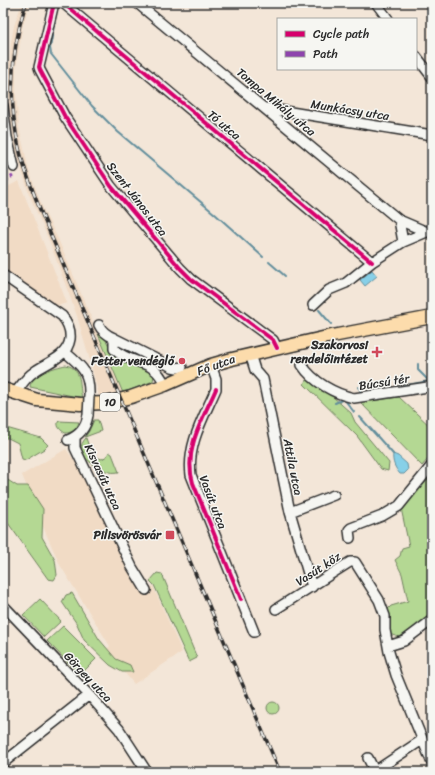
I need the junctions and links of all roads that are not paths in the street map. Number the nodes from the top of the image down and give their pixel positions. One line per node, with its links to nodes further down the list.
1 (54, 3): 21 (street, Szent János utca)
2 (63, 3): 15 (street, Tó utca)
3 (137, 3): 9 (street, Tompa Mihály utca)
4 (376, 3): 5 (street)
5 (387, 18)
6 (417, 57): 7 (street)
7 (432, 77)
8 (3, 106): 11 (street)
9 (265, 108): 10 (street, Munkácsy utca); 12 (street, Tompa Mihály utca)
10 (432, 135)
11 (14, 167)
12 (399, 220): 13 (street, Tompa Mihály utca); 14 (street)
13 (429, 231): 14 (street)
14 (403, 242): 15 (street)
15 (372, 262): 17 (street)
16 (3, 275): 22 (street)
17 (313, 305)
18 (432, 317): 21 (main road, Fő utca / 10)
19 (99, 325): 20 (street)
20 (114, 338): 26 (street); 27 (street)
21 (277, 348): 23 (main road, Fő utca / 10)
22 (65, 352): 30 (street); 37 (street, Kisvasút utca, bridge)
23 (250, 354): 24 (main road, Fő utca / 10); 34 (street, Attila utca)
24 (211, 365): 27 (main road, Fő utca / 10); 41 (street, Vasút utca)
25 (302, 365): 29 (street, Búcsú tér)
26 (182, 367)
27 (165, 385): 30 (main road, Fő utca / 10)
28 (3, 389): 30 (main road, Fő utca / 10)
29 (432, 390)
30 (15, 393)
31 (431, 467): 32 (street); 35 (street)
32 (432, 479)
33 (334, 494): 34 (street)
34 (290, 512): 36 (street, Attila utca)
35 (350, 538)
36 (312, 587): 39 (street, Vasút köz); 42 (street, Vasút köz)
37 (146, 590)
38 (3, 605): 43 (street, Görgey utca)
39 (276, 610)
40 (432, 620): 42 (street)
41 (254, 632)
42 (388, 646): 44 (street)
43 (89, 695): 46 (street); 48 (street, Görgey utca)
44 (422, 740): 47 (street); 49 (street)
45 (368, 758): 49 (street)
46 (3, 763)
47 (432, 763)
48 (147, 772)
49 (375, 772)

